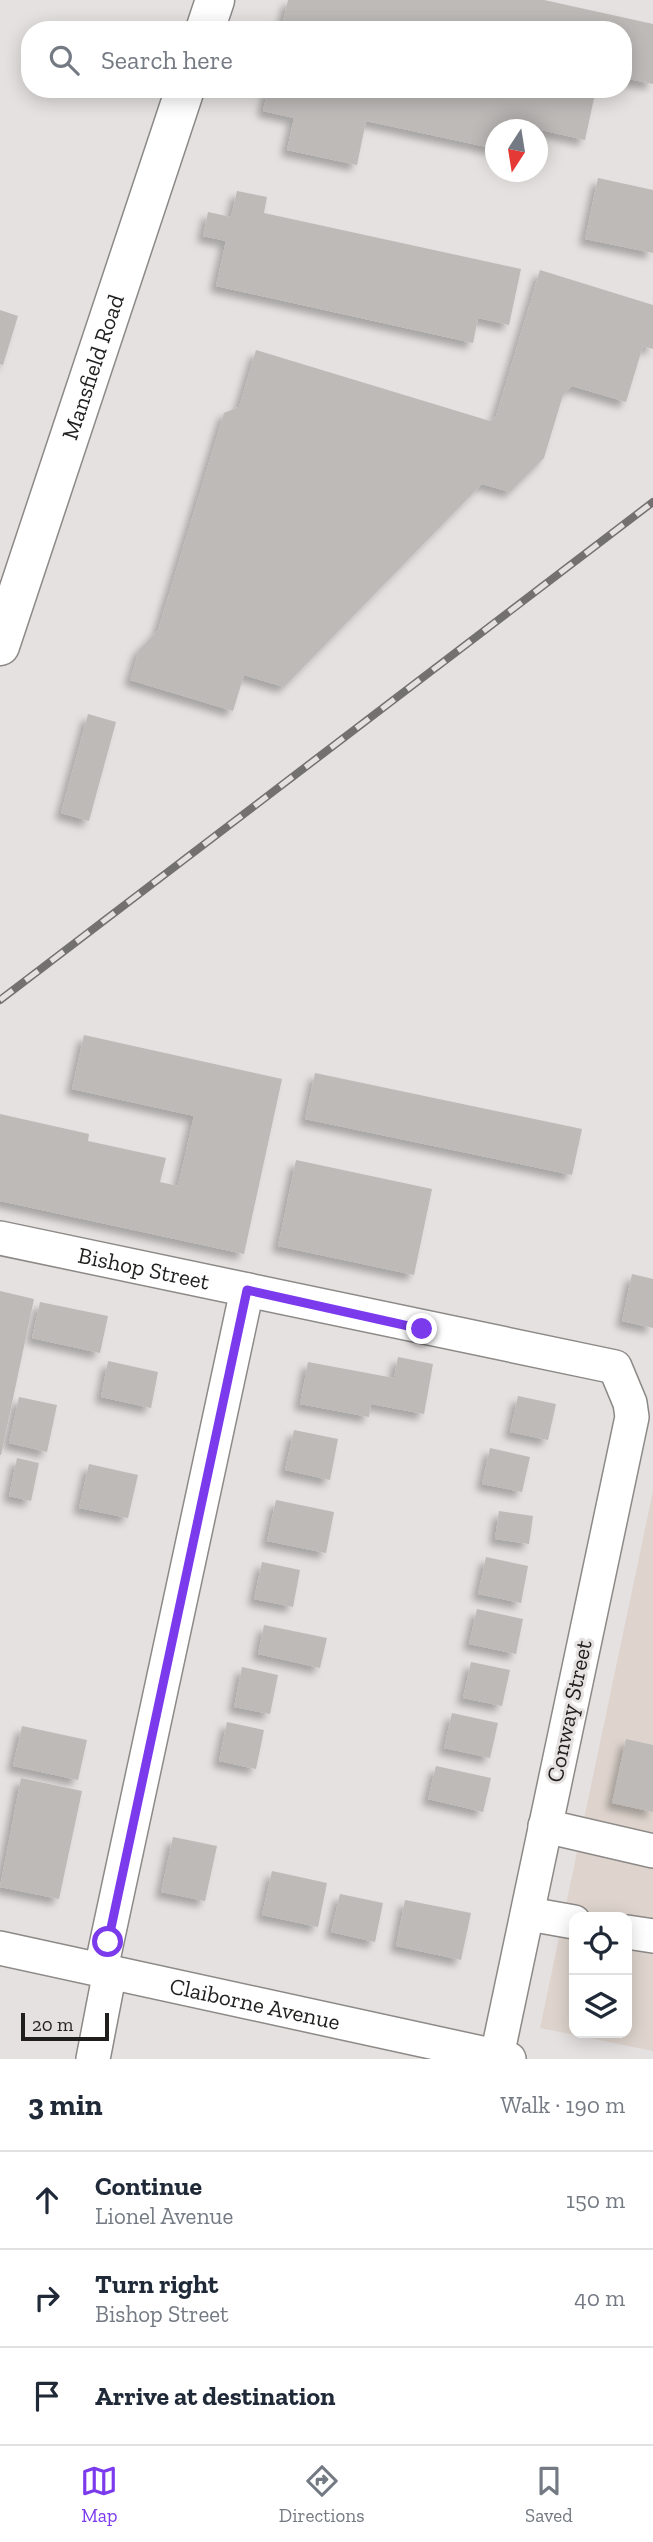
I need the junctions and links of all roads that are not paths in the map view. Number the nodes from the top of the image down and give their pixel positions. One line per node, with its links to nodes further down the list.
1 (215, 0): 2 (main road)
2 (208, 21)
3 (182, 98): 4 (main road, Mansfield Road)
4 (0, 646)
5 (0, 1238): 6 (street, Bishop Street)
6 (247, 1290): 7 (street, Bishop Street); 15 (street)
7 (615, 1367): 8 (street, Conway Street)
8 (545, 1826): 9 (street); 10 (street, Conway Street)
9 (653, 1851)
10 (529, 1914): 11 (street); 16 (street, Conway Street)
11 (569, 1921)
12 (632, 1933): 13 (street)
13 (653, 1936)
14 (0, 1948): 15 (street, Claiborne Avenue)
15 (106, 1970): 16 (street, Claiborne Avenue); 17 (street)
16 (503, 2058)
17 (93, 2059)

